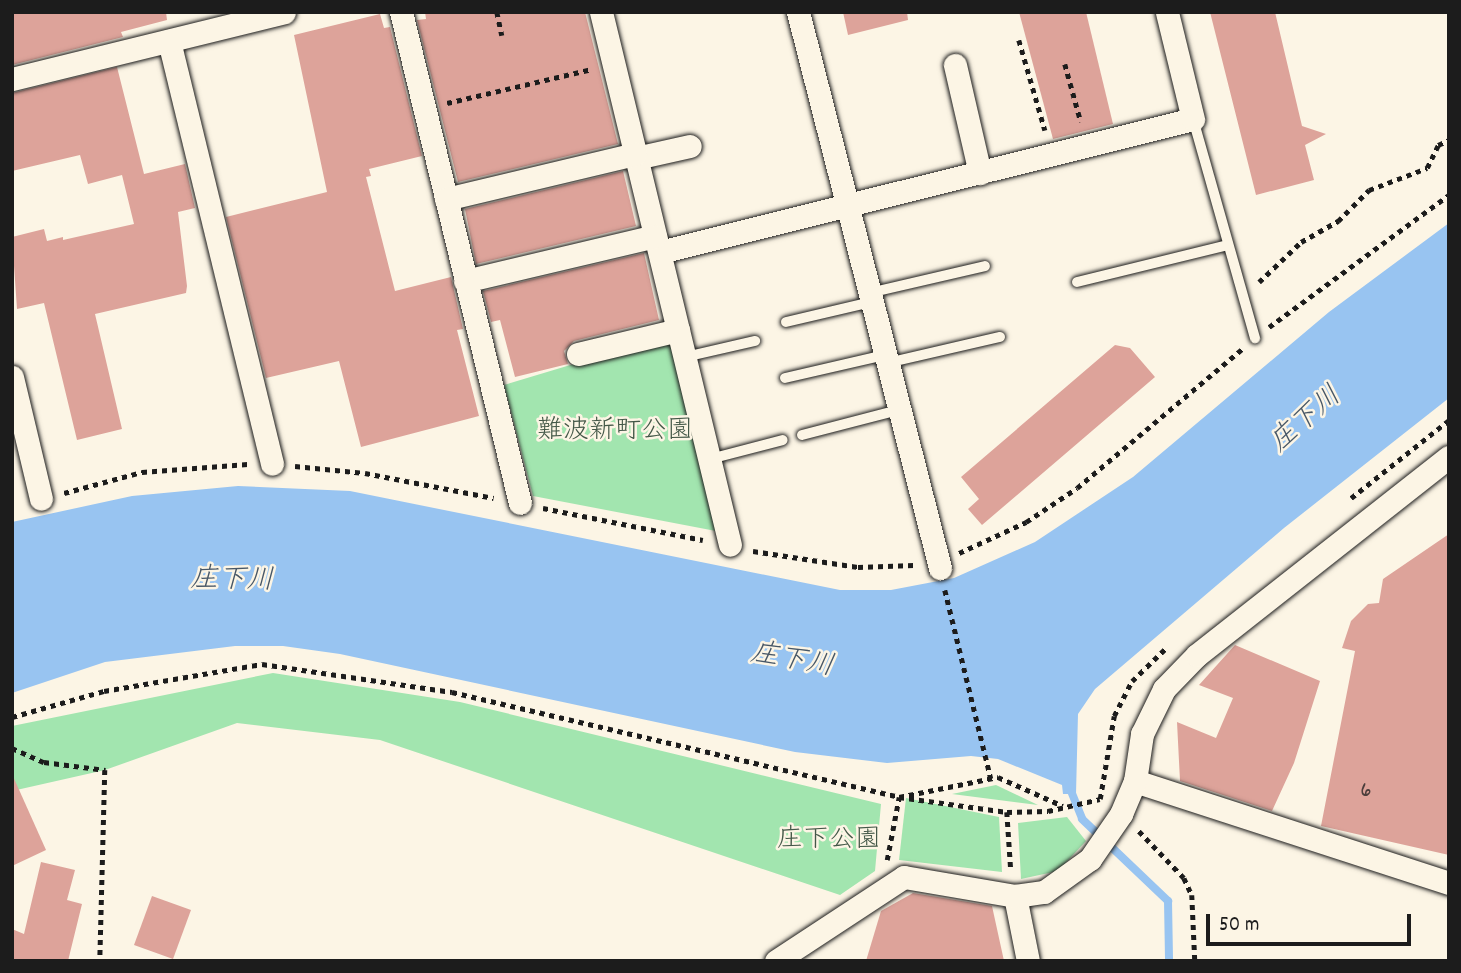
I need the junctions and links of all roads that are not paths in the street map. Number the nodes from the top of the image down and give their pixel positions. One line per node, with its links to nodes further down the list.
1 (284, 12): 6 (street)
2 (401, 12): 13 (street)
3 (601, 12): 11 (street)
4 (798, 12): 14 (street)
5 (1167, 12): 9 (street)
6 (169, 41): 8 (street); 36 (street)
7 (955, 65): 12 (street)
8 (12, 79)
9 (1193, 119): 12 (street); 16 (lane)
10 (690, 146): 11 (street)
11 (636, 156): 13 (street); 15 (street)
12 (980, 173): 14 (street)
13 (446, 199): 18 (street)
14 (846, 207): 15 (street); 20 (street)
15 (657, 244): 18 (street); 22 (street)
16 (1228, 245): 19 (lane); 24 (lane)
17 (985, 265): 20 (lane)
18 (465, 281): 38 (street)
19 (1077, 282)
20 (870, 297): 21 (lane); 28 (street)
21 (786, 322)
22 (678, 330): 26 (street); 27 (street)
23 (1000, 337): 28 (lane)
24 (1255, 338)
25 (755, 341): 27 (lane)
26 (578, 354)
27 (685, 357): 35 (street)
28 (886, 359): 30 (lane); 31 (street)
29 (12, 377): 37 (street)
30 (785, 378)
31 (899, 410): 32 (lane); 40 (street)
32 (802, 435)
33 (783, 440): 35 (lane)
34 (1449, 457): 41 (street)
35 (710, 459): 39 (street)
36 (272, 464)
37 (41, 499)
38 (520, 503)
39 (730, 545)
40 (940, 568)
41 (1135, 781): 42 (street); 43 (street)
42 (1449, 883)
43 (1015, 896): 44 (street); 45 (street)
44 (776, 961)
45 (1028, 961)

